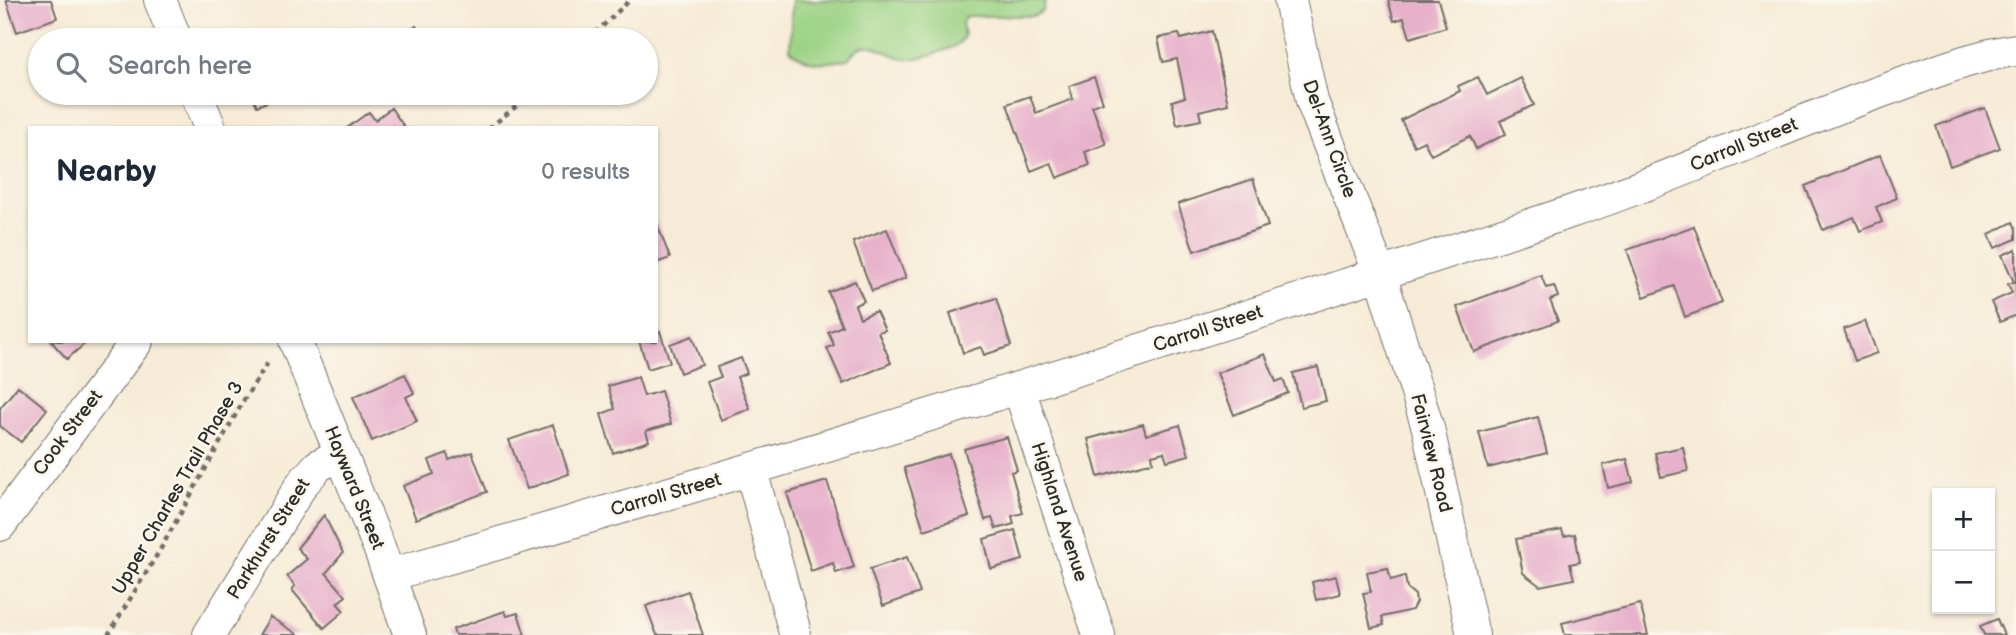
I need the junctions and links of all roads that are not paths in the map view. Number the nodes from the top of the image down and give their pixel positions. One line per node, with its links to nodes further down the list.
1 (160, 0): 3 (street)
2 (1290, 0): 7 (street, Del-Ann Circle)
3 (171, 28)
4 (2016, 50): 7 (street, Carroll Street)
5 (201, 105): 6 (street)
6 (209, 126)
7 (1380, 274): 10 (street, Carroll Street); 19 (street, Fairview Road)
8 (136, 343): 13 (street, Cook Street)
9 (284, 348): 11 (street, Hayward Street)
10 (1019, 388): 12 (street, Carroll Street); 18 (street, Highland Avenue)
11 (340, 454): 14 (street, Hayward Street); 16 (street, Parkhurst Street)
12 (751, 470): 14 (street, Carroll Street); 15 (street)
13 (0, 525)
14 (389, 575): 17 (street, Hayward Street)
15 (794, 629)
16 (209, 635)
17 (410, 635)
18 (1099, 635)
19 (1473, 635)

